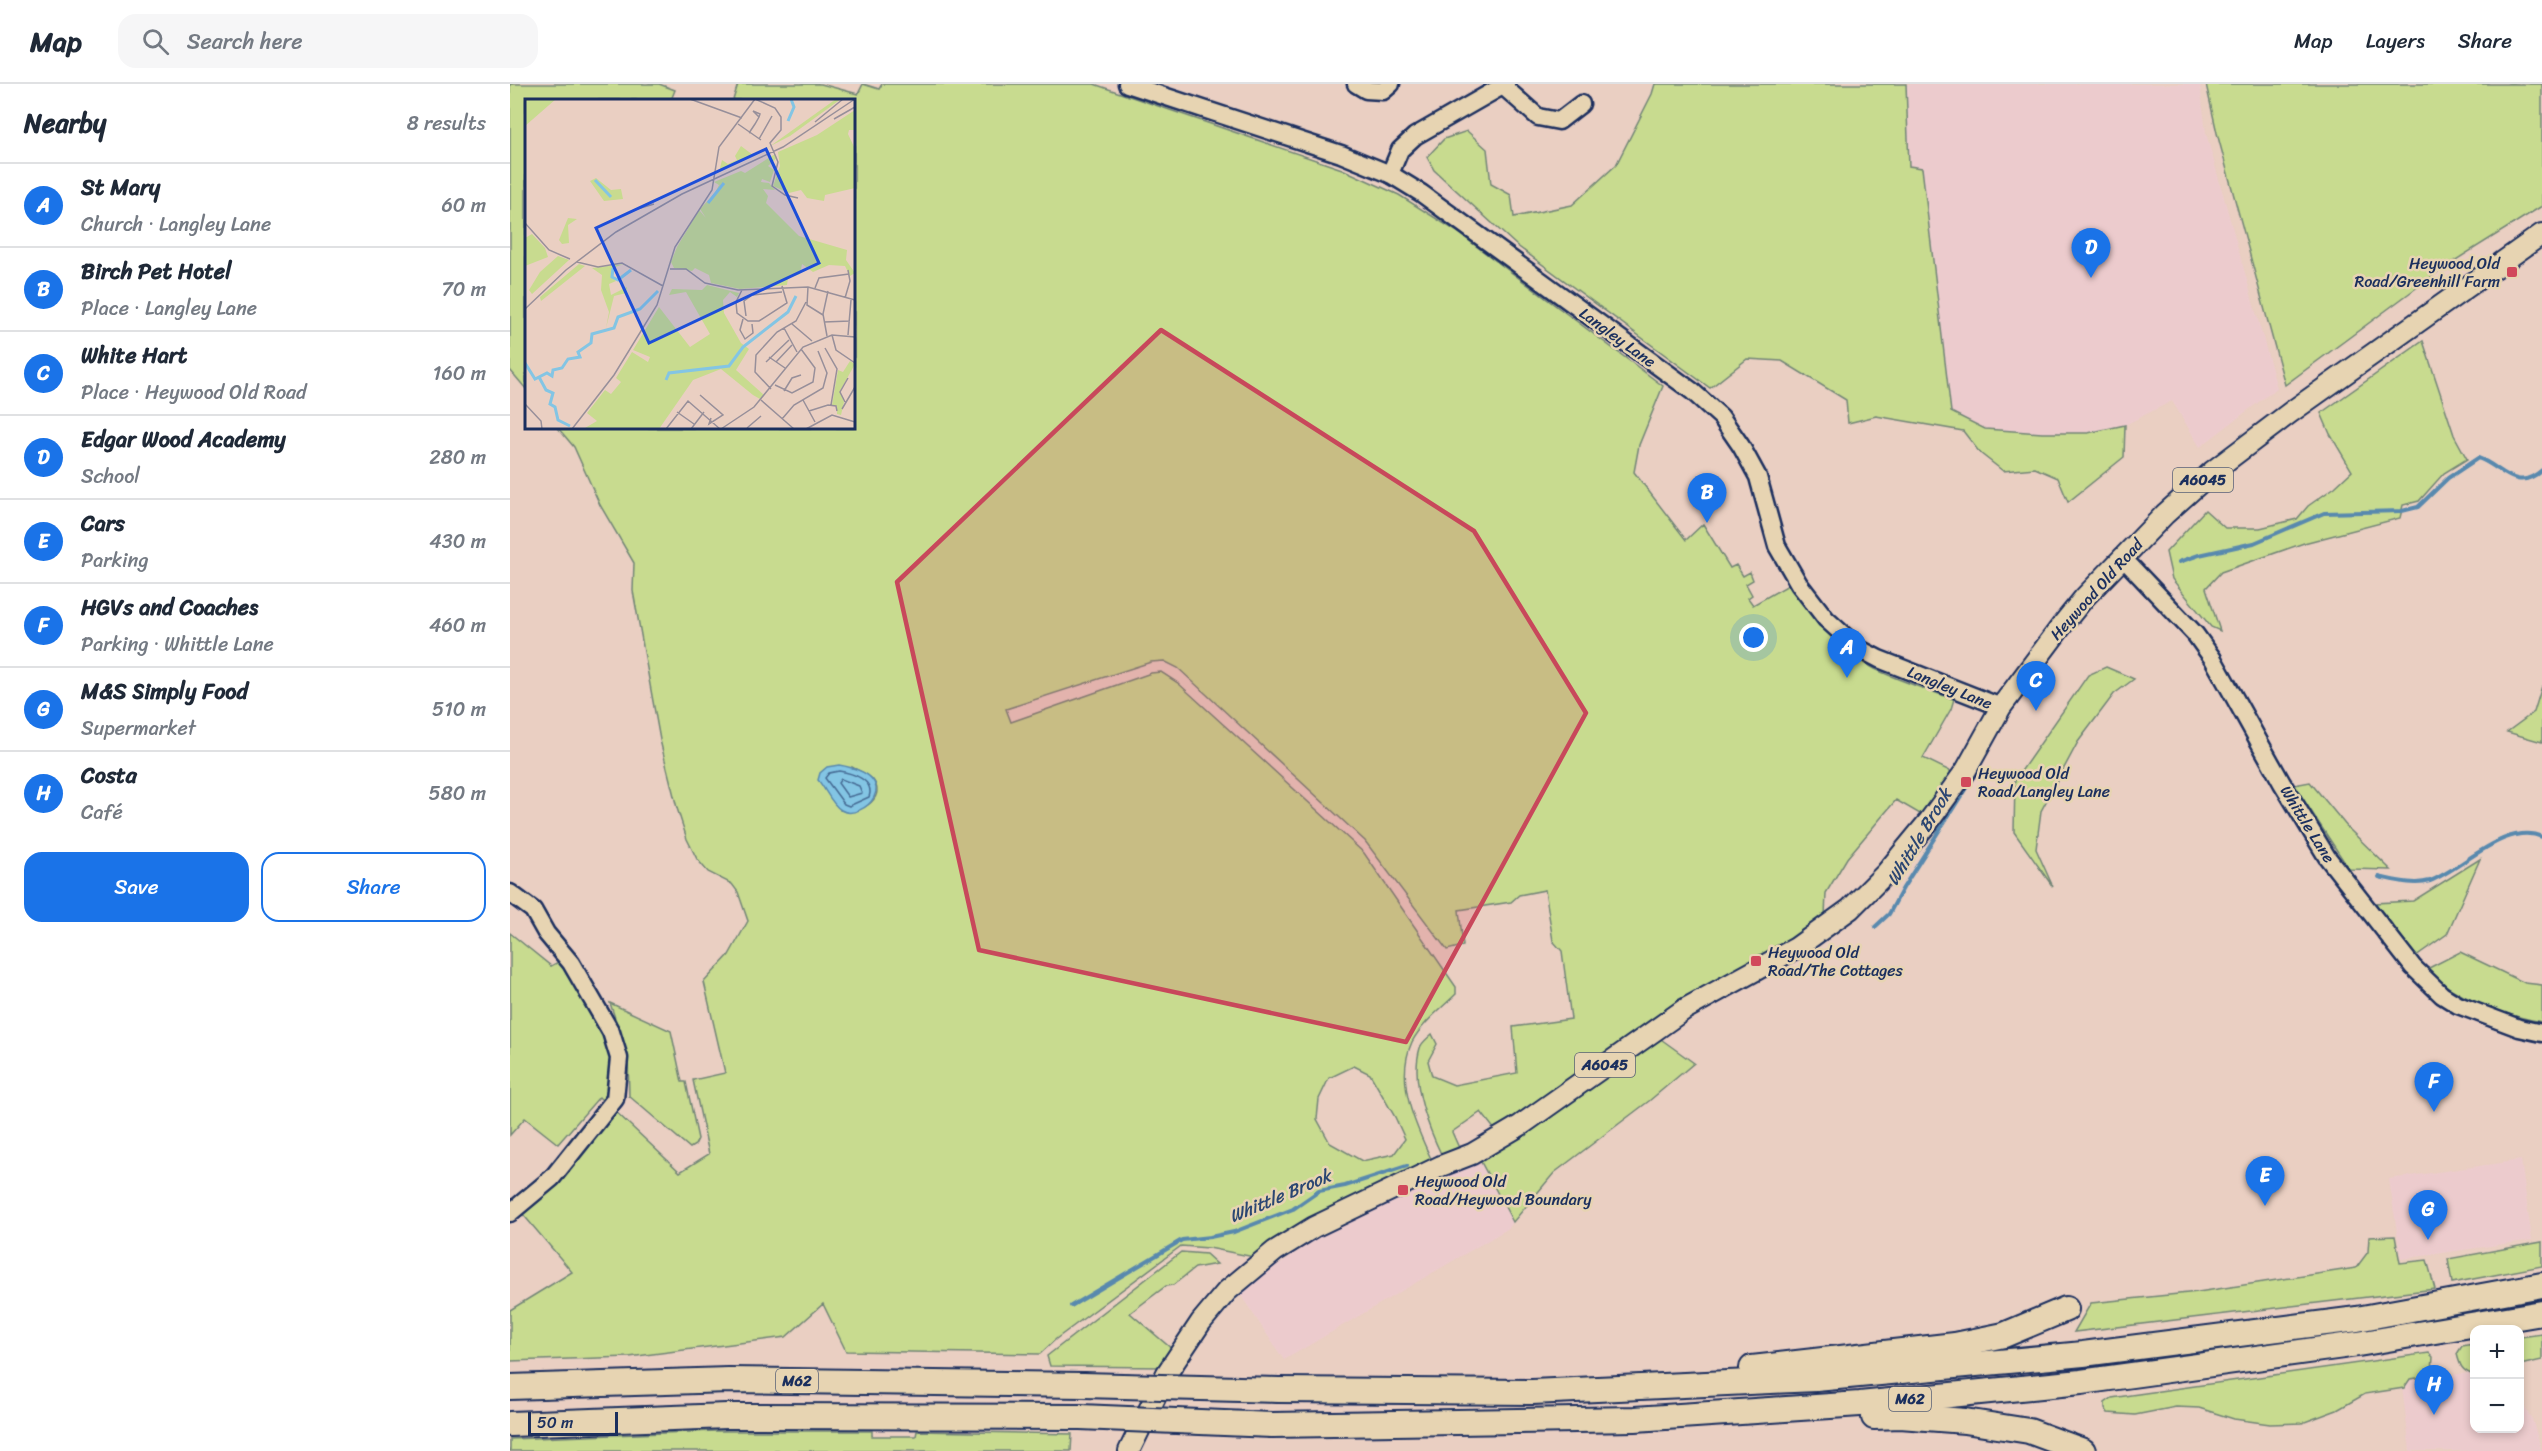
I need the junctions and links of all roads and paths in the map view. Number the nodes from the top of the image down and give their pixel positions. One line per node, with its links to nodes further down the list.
1 (1126, 84): 6 (street, Langley Lane)
2 (1356, 84): 3 (street)
3 (1391, 84)
4 (1505, 85): 5 (street); 6 (street)
5 (1581, 104)
6 (1390, 174): 9 (street, Langley Lane)
7 (2542, 234): 8 (main road, Heywood Old Road / A6045)
8 (2122, 557): 9 (main road, Heywood Old Road / A6045); 11 (street, Whittle Lane)
9 (2001, 707): 21 (main road, Heywood Old Road / A6045)
10 (510, 893): 12 (street)
11 (2542, 1033)
12 (510, 1213)
13 (2542, 1285): 17 (highway, M62)
14 (2066, 1309): 17 (highway, M62)
15 (2542, 1313): 18 (highway, M62)
16 (510, 1387): 17 (highway, M62, bridge)
17 (1532, 1392)
18 (1635, 1419): 19 (highway, M62, bridge); 20 (highway, M62)
19 (510, 1424)
20 (2083, 1450)
21 (1129, 1451)

